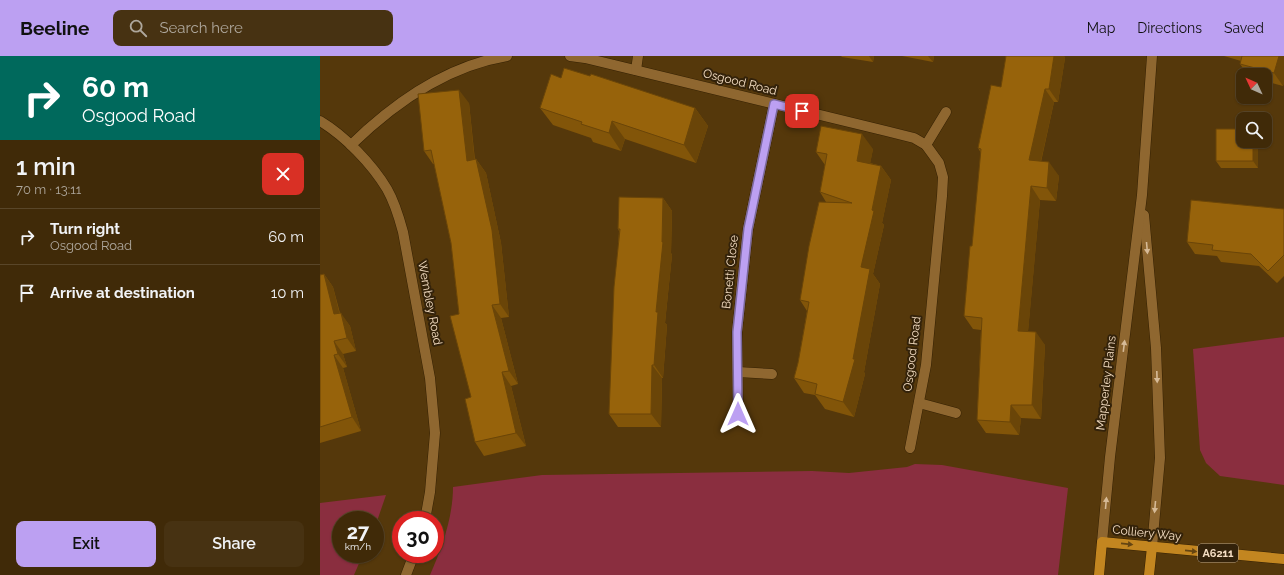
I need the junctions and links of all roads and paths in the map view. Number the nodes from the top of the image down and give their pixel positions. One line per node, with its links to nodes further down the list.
1 (507, 56): 9 (street)
2 (570, 56): 5 (street, Osgood Road)
3 (638, 56): 5 (street)
4 (1152, 56): 11 (street, Mapperley Plains)
5 (636, 70): 6 (street, Osgood Road)
6 (774, 104): 10 (street, Osgood Road); 12 (street, Bonetti Close)
7 (946, 112): 10 (street)
8 (320, 121): 9 (street, Wembley Road)
9 (351, 145): 18 (street, Wembley Road)
10 (926, 145): 14 (street, Osgood Road)
11 (1142, 195): 19 (street, Mapperley Plains, one-way to 11); 20 (street, Mapperley Plains, one-way to 20)
12 (738, 372): 13 (street); 16 (street, Bonetti Close)
13 (772, 374)
14 (919, 403): 15 (street, Osgood Road); 17 (street, Osgood Road)
15 (956, 413)
16 (738, 414)
17 (910, 448)
18 (428, 511)
19 (1102, 542): 20 (main road, Colliery Way / A6211, one-way to 20); 24 (main road, Mapperley Plains)
20 (1152, 547): 21 (main road, Colliery Way / A6211, one-way to 21); 25 (main road, Mapperley Plains)
21 (1284, 559)
22 (411, 563): 23 (street)
23 (406, 575)
24 (1099, 575)
25 (1149, 575)

